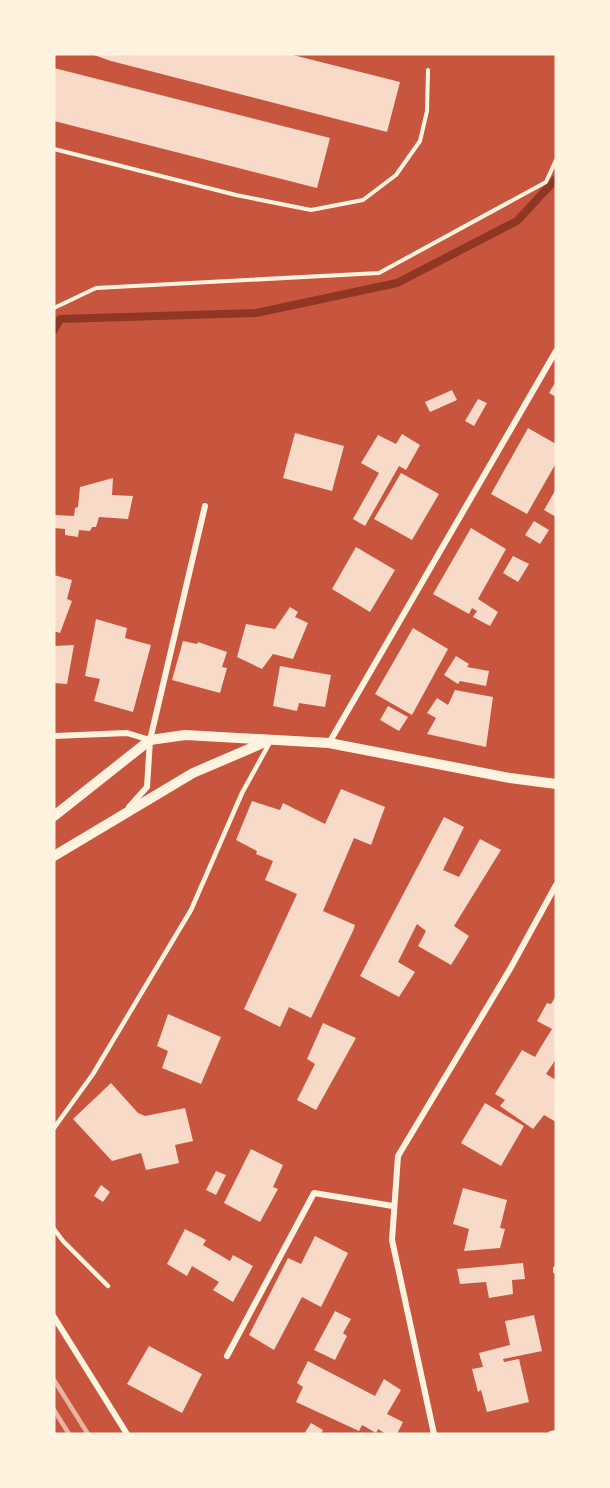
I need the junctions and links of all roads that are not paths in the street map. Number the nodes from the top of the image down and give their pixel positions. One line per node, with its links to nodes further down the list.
1 (556, 351): 6 (street)
2 (205, 506): 5 (street)
3 (54, 736): 5 (street)
4 (272, 739): 5 (street); 6 (street); 9 (street); 12 (lane)
5 (150, 740): 8 (street); 9 (street)
6 (329, 743): 7 (street)
7 (556, 784)
8 (54, 816)
9 (120, 817): 10 (street)
10 (54, 856)
11 (556, 885): 13 (street)
12 (54, 1128)
13 (393, 1206): 17 (street); 20 (street)
14 (54, 1229): 15 (lane)
15 (108, 1286)
16 (54, 1317): 19 (street)
17 (227, 1356)
18 (556, 1432): 21 (street)
19 (127, 1434)
20 (434, 1434)
21 (551, 1434)

